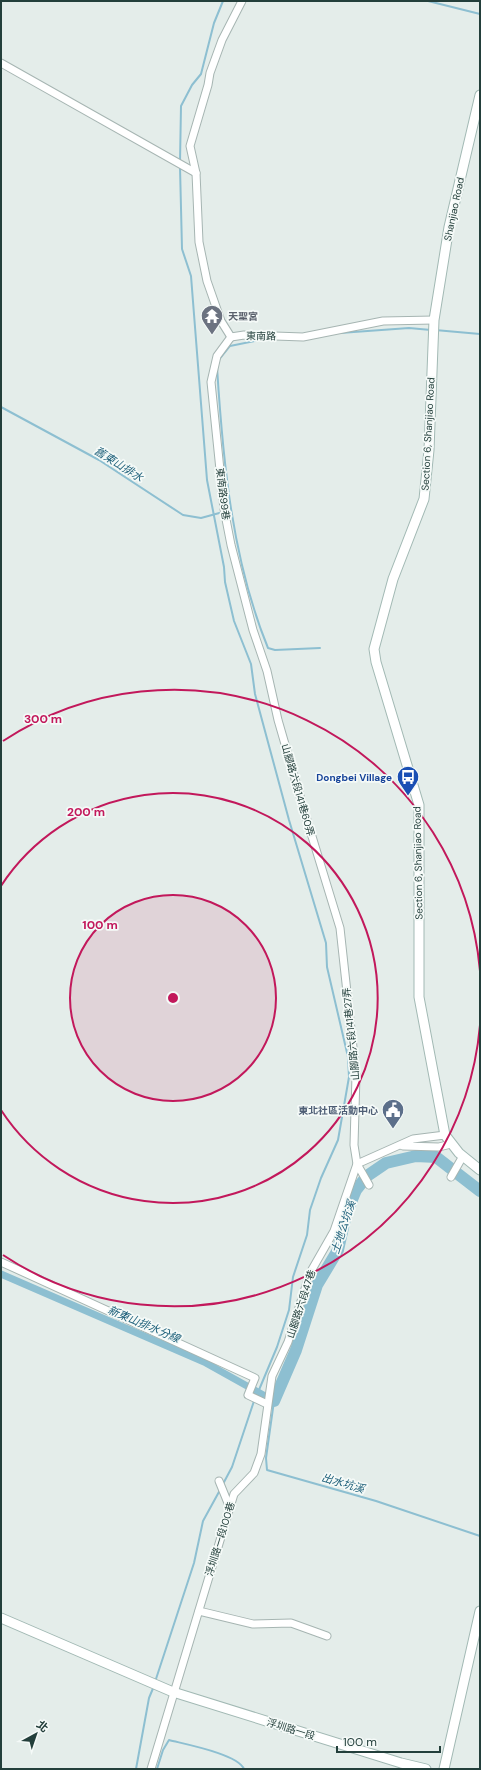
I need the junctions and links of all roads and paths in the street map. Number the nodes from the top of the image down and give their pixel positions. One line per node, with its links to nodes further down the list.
1 (242, 1): 4 (street, 東南路)
2 (1, 64): 4 (street)
3 (480, 95): 5 (main road, Shanjiao Road)
4 (196, 173): 6 (street, 東南路)
5 (434, 322): 6 (street, 東南路); 7 (main road, Shanjiao Road)
6 (231, 337): 8 (street, 東南路99巷)
7 (432, 338): 10 (main road, Section 6, Shanjiao Road)
8 (261, 652): 9 (street, 山腳路六段141巷60弄)
9 (340, 928): 14 (street, 山腳路六段141巷27弄)
10 (445, 1135): 11 (main road, Section 6, Shanjiao Road); 12 (street)
11 (451, 1144): 12 (street); 13 (main road, Section 6, Shanjiao Road)
12 (401, 1146): 14 (street)
13 (463, 1156): 15 (main road, Section 6, Shanjiao Road); 16 (street)
14 (357, 1164): 17 (street); 19 (street, 山腳路六段47巷)
15 (480, 1170)
16 (451, 1177)
17 (369, 1185)
18 (1, 1262): 19 (street)
19 (266, 1404): 21 (street, 浮圳路一段100巷)
20 (219, 1481): 21 (street)
21 (230, 1508): 22 (street, 浮圳路一段100巷)
22 (199, 1611): 25 (street); 26 (street, 浮圳路一段100巷)
23 (480, 1611): 29 (main road)
24 (1, 1618): 26 (main road, 浮圳路一段)
25 (327, 1636)
26 (173, 1692): 27 (street, 浮圳路一段100巷); 28 (main road, 浮圳路一段)
27 (151, 1769)
28 (426, 1769)
29 (444, 1769)

